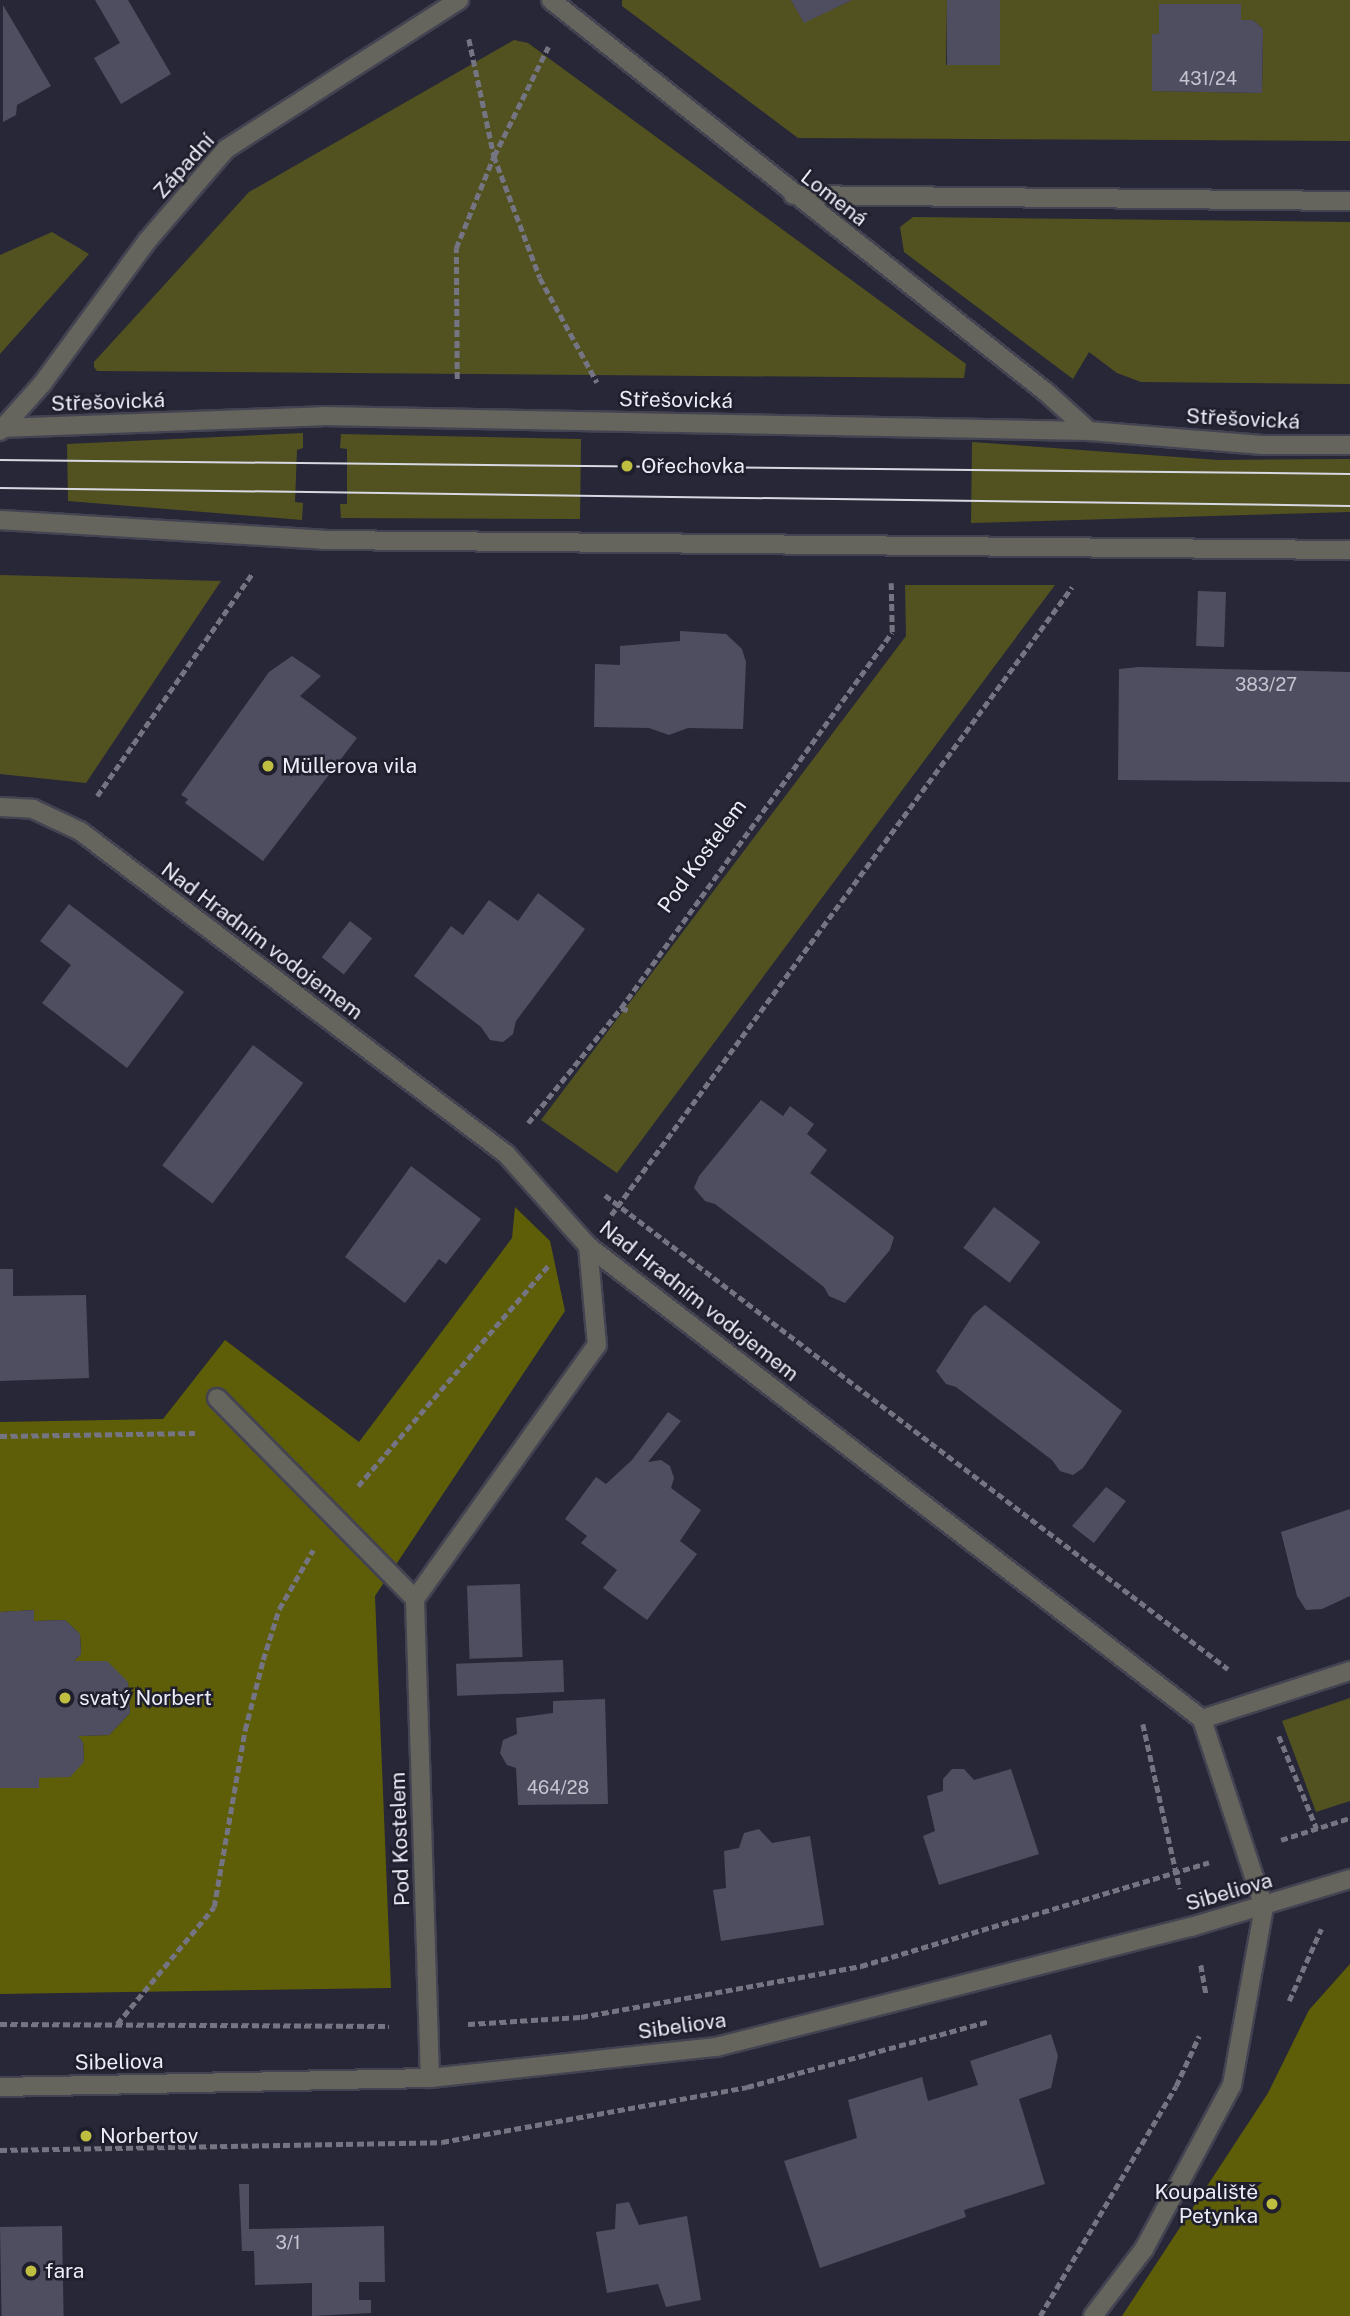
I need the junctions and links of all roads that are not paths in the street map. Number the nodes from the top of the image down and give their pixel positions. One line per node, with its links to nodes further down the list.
1 (460, 0): 5 (street, Západní)
2 (551, 0): 3 (street, Lomená)
3 (793, 195): 4 (street); 6 (street, Lomená)
4 (1350, 201)
5 (1, 429): 6 (street, Střešovická)
6 (1089, 431): 7 (street, Střešovická)
7 (1350, 445)
8 (0, 520): 9 (street)
9 (1350, 550)
10 (0, 807): 11 (street, Nad Hradním vodojemem)
11 (588, 1246): 13 (street); 15 (street, Nad Hradním vodojemem)
12 (217, 1398): 13 (street)
13 (415, 1598): 18 (street, Pod Kostelem)
14 (1350, 1671): 15 (street)
15 (1202, 1719): 17 (street)
16 (1350, 1879): 17 (street, Sibeliova)
17 (1264, 1907): 18 (street, Sibeliova); 20 (street)
18 (430, 2078): 19 (street, Sibeliova)
19 (0, 2087)
20 (1093, 2316)

